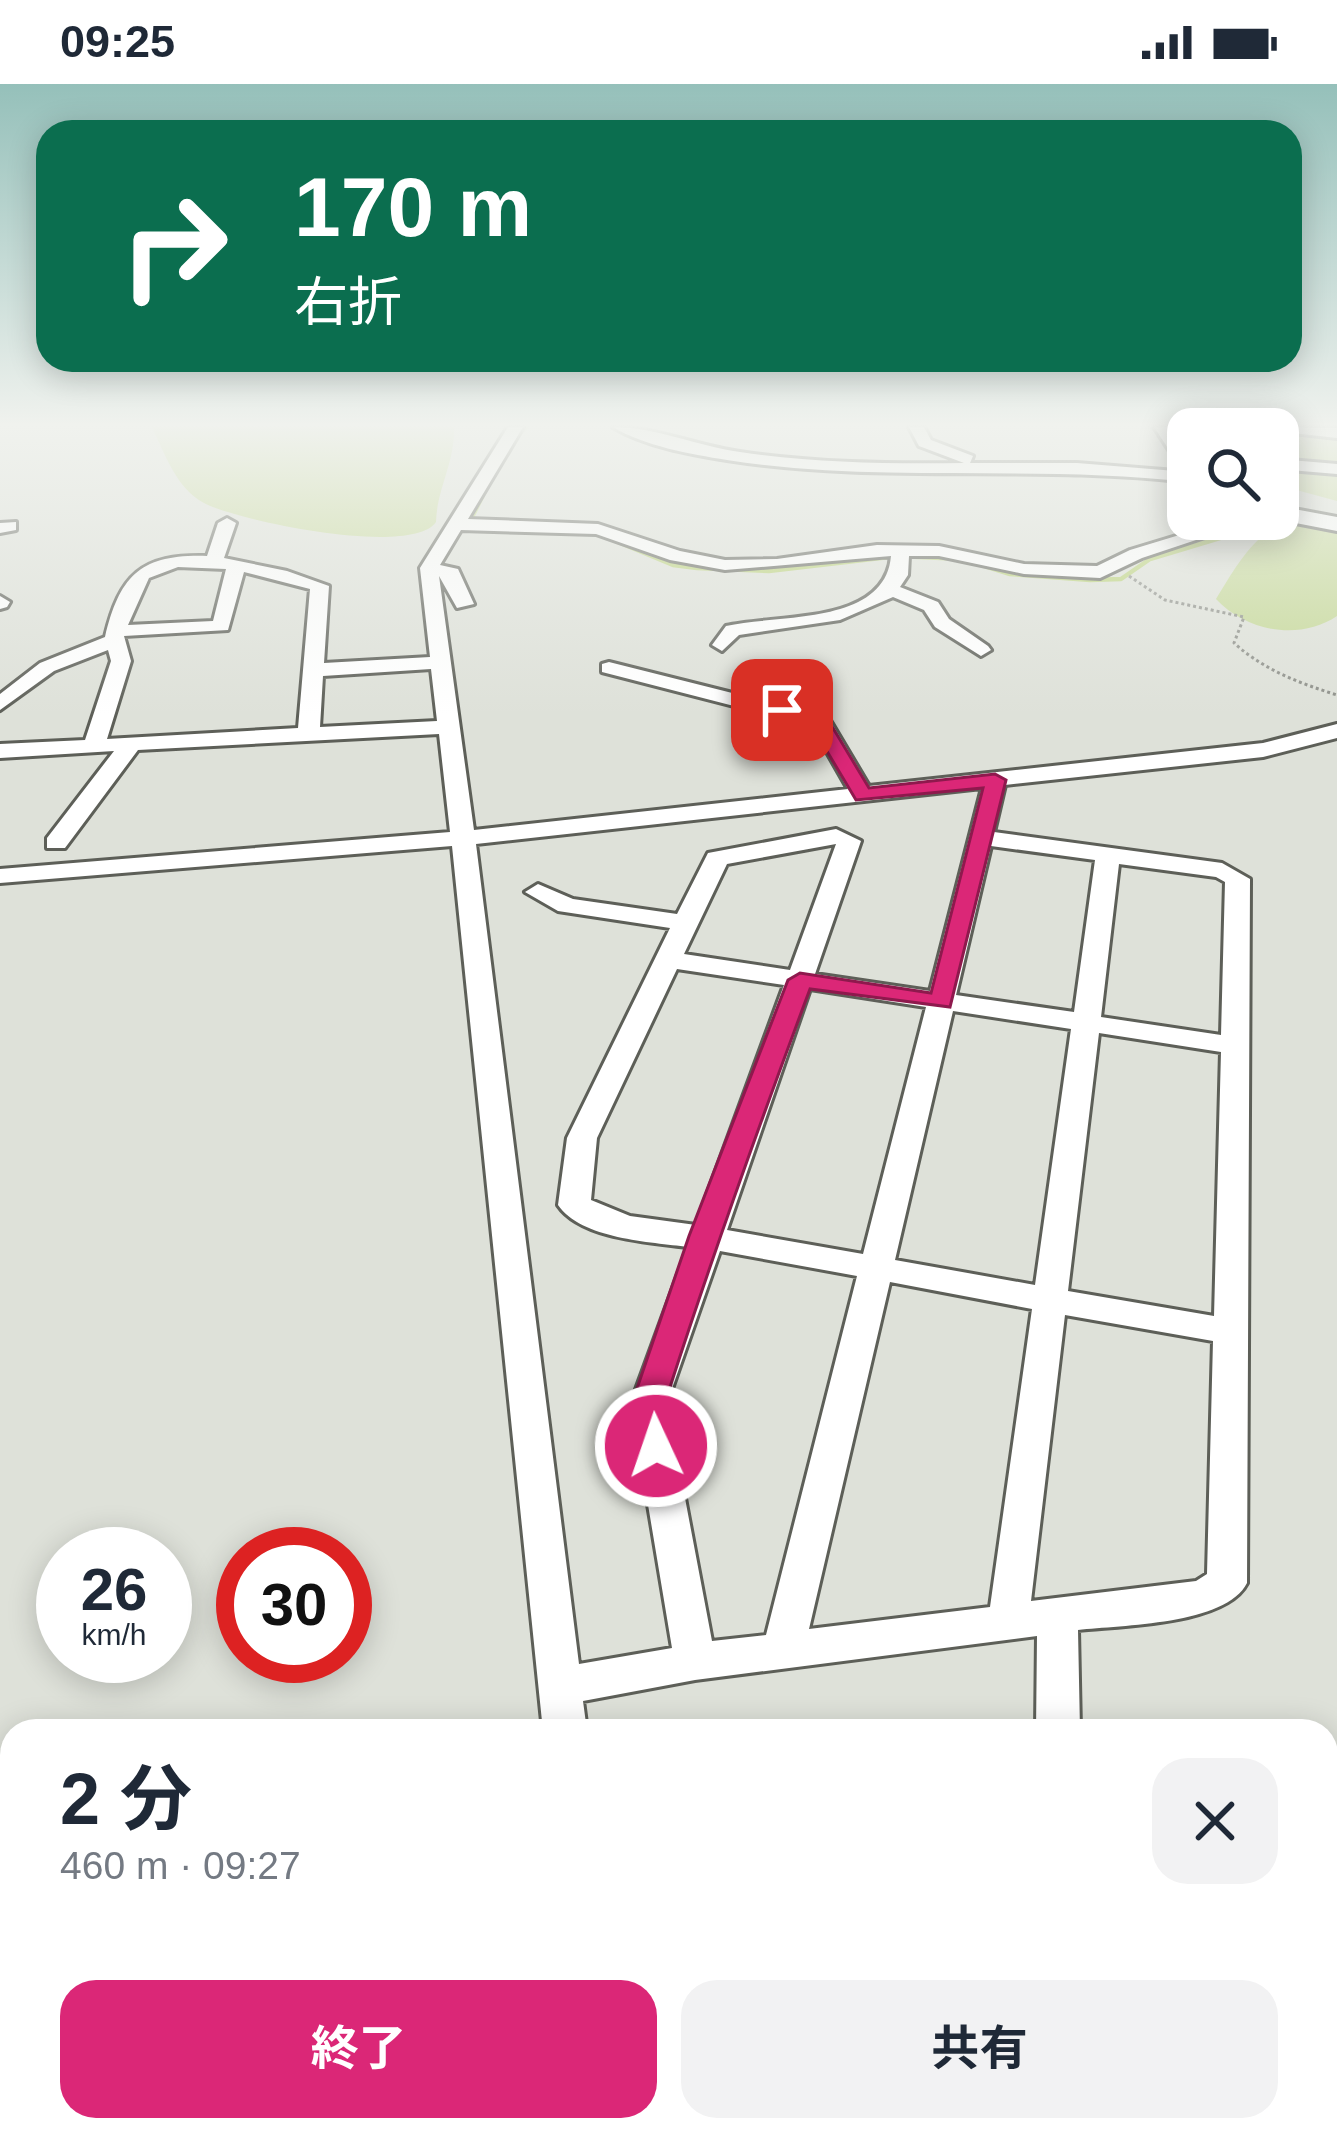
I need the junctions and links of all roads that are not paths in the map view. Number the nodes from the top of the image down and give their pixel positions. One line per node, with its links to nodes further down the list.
1 (227, 523): 6 (street)
2 (452, 524): 5 (street); 9 (street)
3 (1182, 540): 5 (street)
4 (147, 542): 8 (street)
5 (900, 550): 10 (street)
6 (213, 564): 7 (street); 8 (street)
7 (237, 564): 12 (street); 17 (street)
8 (153, 568): 12 (street)
9 (429, 568): 11 (street); 15 (street)
10 (892, 590): 13 (street); 14 (street)
11 (464, 604)
12 (115, 635): 18 (street); 23 (street)
13 (722, 645)
14 (981, 650)
15 (441, 662): 17 (street); 19 (street)
16 (609, 668): 27 (street)
17 (315, 670): 21 (street)
18 (0, 704)
19 (447, 727): 21 (street); 28 (street)
20 (1337, 731): 26 (street)
21 (308, 736): 22 (street)
22 (130, 746): 23 (street); 30 (street)
23 (93, 748): 24 (street)
24 (10, 750): 25 (street)
25 (0, 776)
26 (995, 780): 27 (street); 29 (street)
27 (863, 795): 28 (street)
28 (464, 838): 32 (street); 48 (street)
29 (983, 838): 31 (street); 37 (street)
30 (56, 843)
31 (1108, 855): 38 (street); 39 (street)
32 (0, 876)
33 (538, 892): 34 (street)
34 (686, 923): 35 (street); 36 (street)
35 (669, 960): 36 (street); 40 (street)
36 (800, 980): 37 (street); 40 (street)
37 (941, 1002): 38 (street); 41 (street)
38 (1086, 1023): 39 (street); 42 (street)
39 (1234, 1046): 43 (street)
40 (704, 1236): 41 (street); 47 (street)
41 (876, 1269): 42 (street); 46 (street)
42 (1052, 1300): 43 (street); 45 (street)
43 (1232, 1332): 44 (street)
44 (1058, 1618): 45 (street); 50 (street)
45 (1008, 1624): 46 (street)
46 (783, 1651): 47 (street)
47 (695, 1663): 48 (street)
48 (560, 1686): 49 (street)
49 (564, 1719)
50 (1058, 1719)

